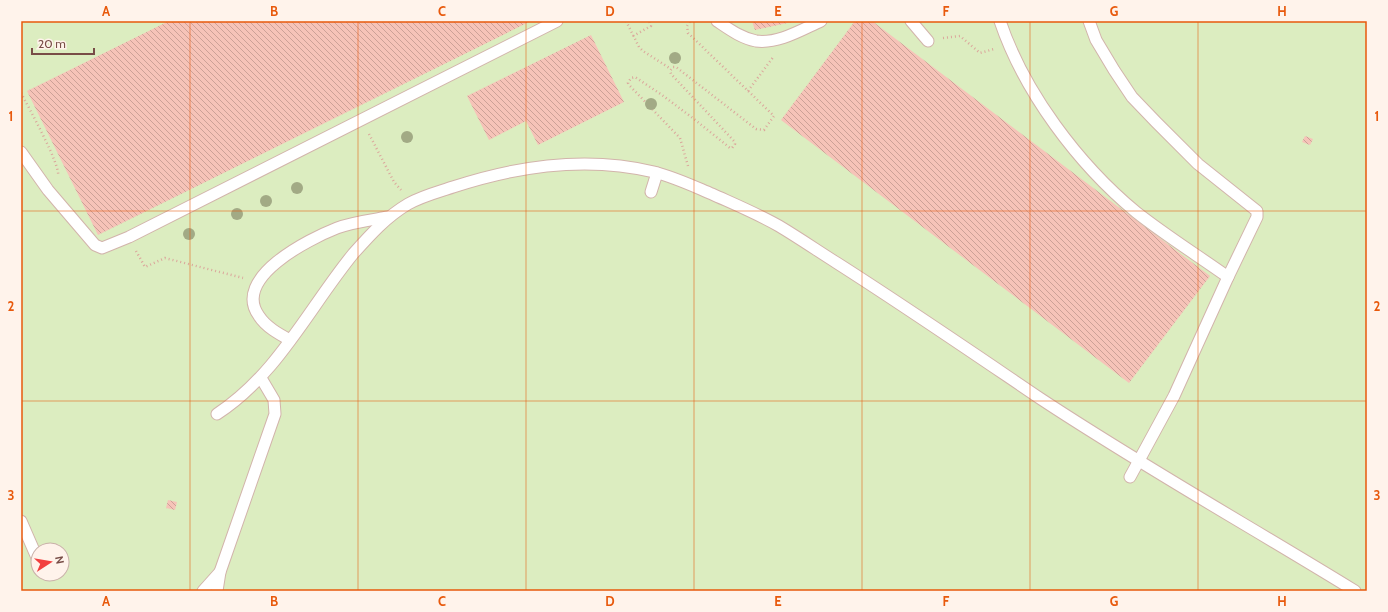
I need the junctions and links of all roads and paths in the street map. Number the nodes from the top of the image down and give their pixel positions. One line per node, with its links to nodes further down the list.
1 (557, 21): 17 (lane)
2 (626, 21): 11 (path)
3 (649, 21): 11 (path)
4 (690, 21): 15 (path)
5 (717, 21): 10 (lane)
6 (820, 21): 10 (lane)
7 (911, 21): 12 (lane)
8 (1000, 21): 26 (lane)
9 (1089, 21): 26 (lane)
10 (790, 35): 15 (path)
11 (633, 36): 14 (path)
12 (928, 41): 13 (path)
13 (1000, 47)
14 (671, 69): 15 (path); 21 (path)
15 (748, 91)
16 (21, 93): 19 (path)
17 (362, 119): 18 (lane); 23 (path)
18 (21, 152)
19 (55, 161)
20 (657, 173): 21 (lane); 22 (lane); 23 (lane)
21 (694, 186): 31 (lane)
22 (651, 192)
23 (411, 203): 24 (lane)
24 (388, 217): 27 (lane); 28 (lane)
25 (145, 267): 27 (path)
26 (1228, 277): 31 (lane)
27 (258, 282): 28 (lane)
28 (290, 340): 29 (lane)
29 (261, 378): 30 (lane); 35 (lane)
30 (217, 414)
31 (1139, 460): 32 (lane); 38 (lane)
32 (1130, 477)
33 (21, 521): 34 (lane)
34 (30, 542)
35 (220, 572): 36 (lane); 37 (lane)
36 (203, 591)
37 (217, 591)
38 (1356, 591)

